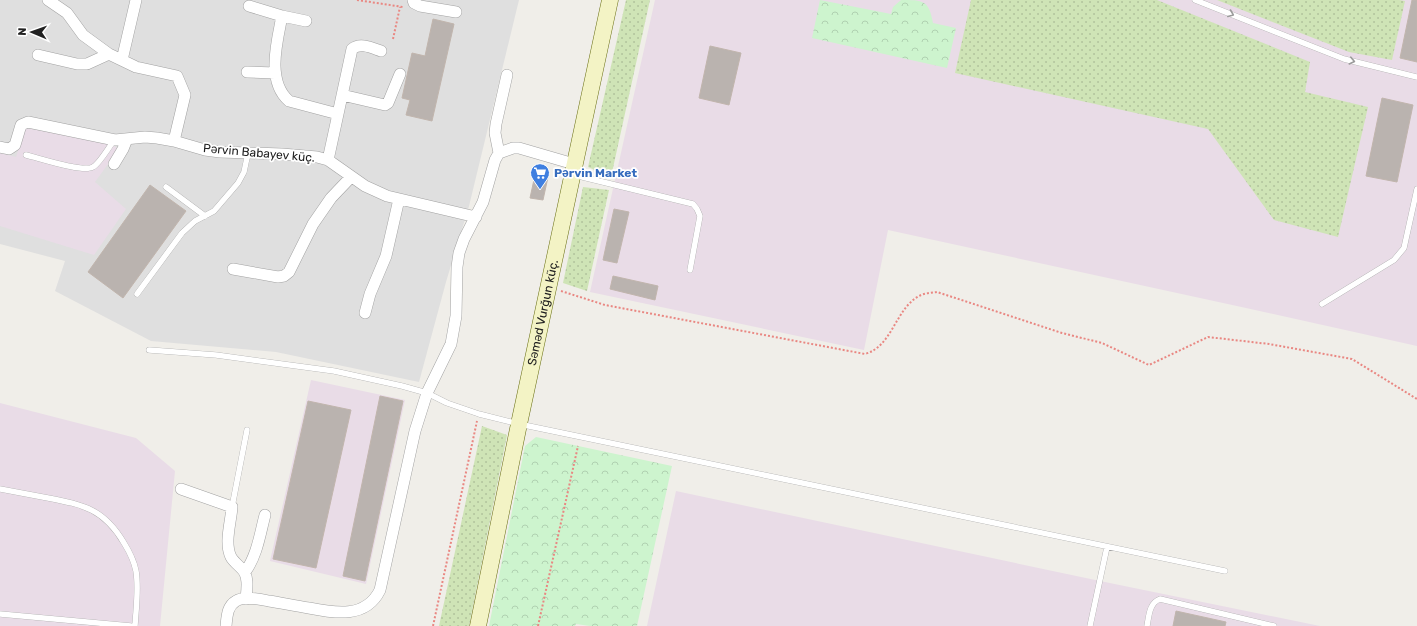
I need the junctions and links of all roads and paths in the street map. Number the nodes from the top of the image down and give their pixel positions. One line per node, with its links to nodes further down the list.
1 (48, 0): 14 (street)
2 (136, 0): 16 (street)
3 (357, 0): 8 (path)
4 (610, 0): 33 (main road, Səməd Vurğun küç.)
5 (1195, 0): 21 (lane, one-way to 21)
6 (414, 1): 8 (path); 9 (street)
7 (249, 6): 10 (street)
8 (400, 7): 12 (path)
9 (456, 12)
10 (282, 16): 11 (street); 18 (street)
11 (306, 21)
12 (393, 39)
13 (381, 51): 22 (street)
14 (109, 54): 15 (street); 16 (street)
15 (38, 55)
16 (122, 60): 26 (street)
17 (248, 72): 18 (street)
18 (275, 73): 23 (street)
19 (400, 74): 22 (street)
20 (507, 75): 29 (street)
21 (1417, 77)
22 (342, 95): 23 (street)
23 (338, 114): 31 (street)
24 (127, 139): 25 (street, Pərvin Babayev küç.); 26 (street, Pərvin Babayev küç.); 32 (street)
25 (114, 140): 27 (street, Pərvin Babayev küç.); 30 (lane)
26 (174, 141): 28 (street, Pərvin Babayev küç.)
27 (0, 147)
28 (248, 153): 31 (street, Pərvin Babayev küç.); 38 (lane)
29 (500, 153): 33 (street); 39 (street)
30 (26, 155)
31 (328, 160): 34 (street, Pərvin Babayev küç.)
32 (114, 164)
33 (573, 169): 41 (lane); 42 (main road, Səməd Vurğun küç.)
34 (351, 177): 37 (street, Pərvin Babayev küç.); 40 (street)
35 (166, 186): 38 (lane)
36 (1417, 189): 44 (lane)
37 (399, 199): 39 (street, Pərvin Babayev küç.); 45 (street)
38 (205, 216): 43 (lane)
39 (476, 217): 47 (street)
40 (232, 269)
41 (690, 270)
42 (548, 287): 48 (path); 50 (main road, Səməd Vurğun küç.)
43 (138, 294)
44 (1322, 304)
45 (365, 313)
46 (149, 350): 47 (lane)
47 (427, 393): 49 (lane); 60 (street)
48 (1417, 399)
49 (479, 414): 50 (lane); 65 (path)
50 (519, 424): 57 (lane); 66 (main road, Səməd Vurğun küç.)
51 (247, 430): 55 (lane)
52 (578, 446): 67 (path)
53 (0, 489): 63 (lane)
54 (181, 489): 55 (street)
55 (232, 507): 59 (street)
56 (265, 515): 59 (street)
57 (1107, 547): 58 (lane); 68 (lane)
58 (1225, 571)
59 (245, 572): 60 (street)
60 (246, 599): 64 (street)
61 (0, 614): 62 (lane)
62 (131, 626)
63 (135, 626)
64 (226, 626)
65 (433, 626)
66 (478, 626)
67 (538, 626)
68 (1090, 626)
69 (1147, 626): 70 (lane)
70 (1274, 626)

